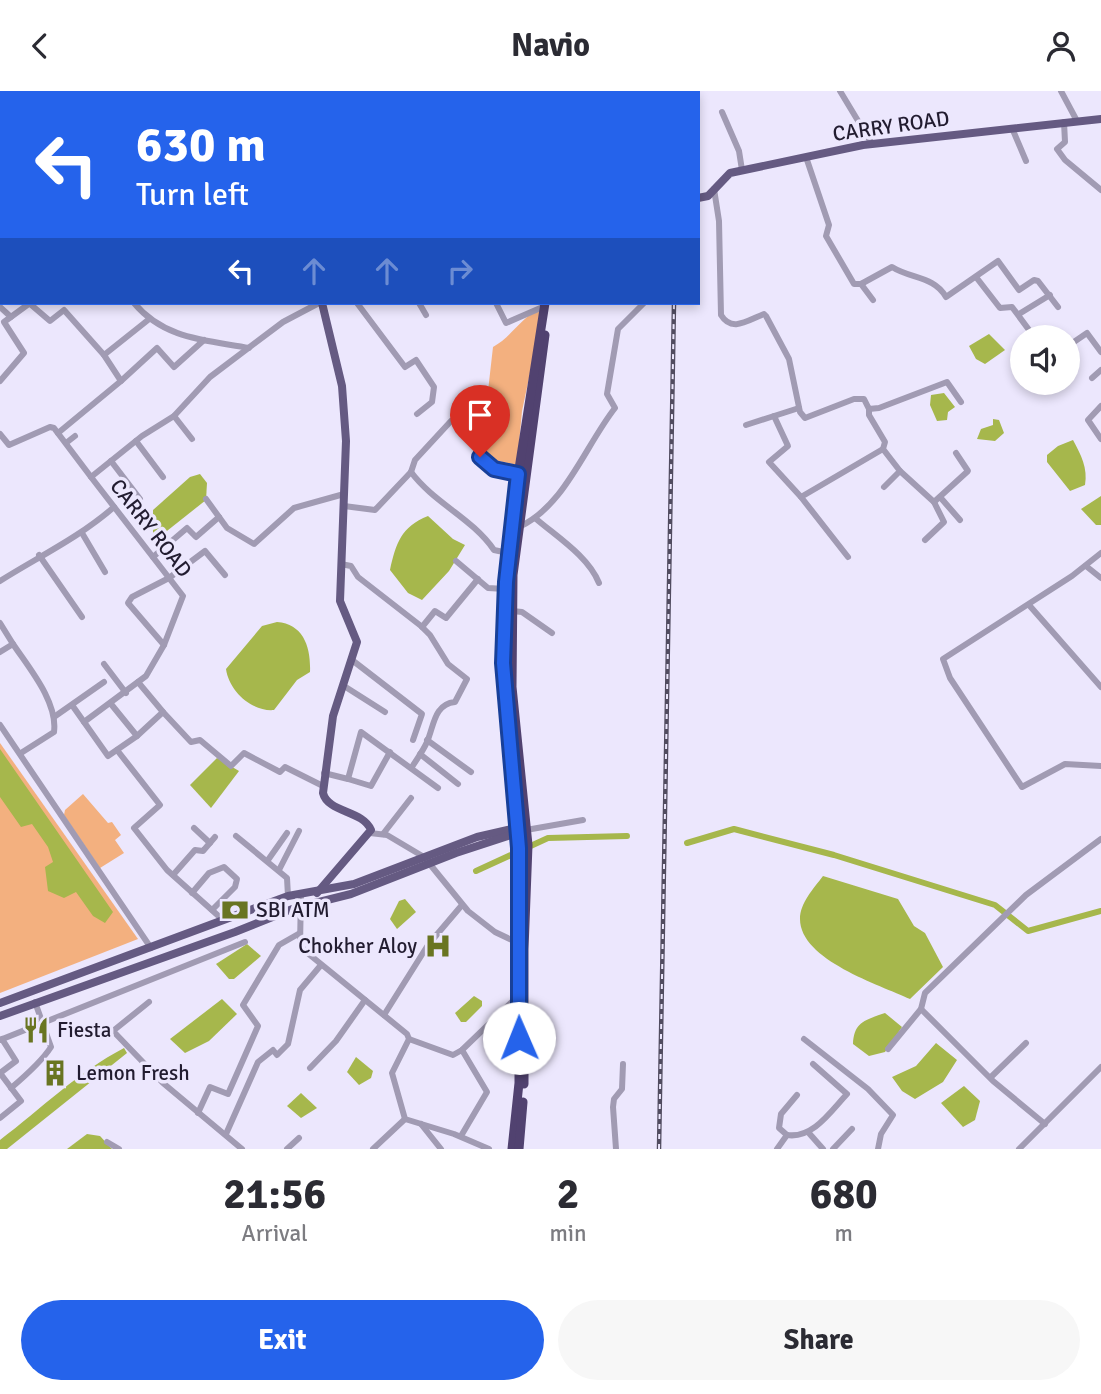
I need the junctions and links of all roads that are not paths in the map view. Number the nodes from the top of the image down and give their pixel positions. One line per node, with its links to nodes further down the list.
1 (840, 91): 8 (street)
2 (1060, 91): 5 (street)
3 (722, 112): 11 (street)
4 (1101, 119): 5 (main road, CARRY ROAD)
5 (1077, 121): 6 (main road, CARRY ROAD)
6 (1064, 122): 7 (main road, CARRY ROAD); 13 (street)
7 (1012, 128): 8 (main road, CARRY ROAD); 10 (street)
8 (872, 144): 9 (main road, CARRY ROAD)
9 (806, 157): 11 (main road, CARRY ROAD); 16 (street)
10 (1026, 161)
11 (743, 170): 12 (main road, CARRY ROAD)
12 (714, 188): 14 (main road, CARRY ROAD); 49 (street)
13 (1101, 190)
14 (700, 198)
15 (976, 277): 16 (street); 17 (street); 33 (street)
16 (861, 284): 18 (street)
17 (1050, 295): 32 (street); 33 (street)
18 (873, 300)
19 (27, 305): 35 (street)
20 (32, 305): 42 (street)
21 (136, 305): 36 (street)
22 (317, 305): 40 (street, CARRY ROAD)
23 (321, 305): 73 (main road)
24 (358, 305): 51 (street)
25 (420, 305): 34 (street)
26 (497, 305): 27 (street)
27 (544, 305)
28 (546, 305): 69 (highway)
29 (546, 305): 83 (highway)
30 (642, 305): 81 (street)
31 (0, 307): 35 (street)
32 (1058, 307)
33 (1018, 314): 37 (street)
34 (426, 315)
35 (11, 317): 45 (street)
36 (148, 320): 39 (street); 42 (street)
37 (1026, 325)
38 (1080, 338): 41 (street)
39 (204, 340): 40 (street); 46 (street)
40 (249, 348): 52 (street, CARRY ROAD)
41 (1101, 352)
42 (104, 355): 46 (street)
43 (1101, 370): 44 (street)
44 (1092, 378)
45 (0, 381)
46 (121, 381): 57 (street)
47 (961, 402): 50 (street)
48 (1101, 406): 61 (street)
49 (799, 408): 50 (street); 53 (street)
50 (869, 409): 64 (street)
51 (417, 414)
52 (174, 416): 60 (street); 62 (street, CARRY ROAD)
53 (774, 416): 56 (street); 74 (street)
54 (451, 421): 68 (street)
55 (480, 424): 69 (street)
56 (746, 425)
57 (58, 433): 58 (street); 63 (street)
58 (0, 434)
59 (75, 436): 63 (street)
60 (192, 439)
61 (1101, 439)
62 (136, 441): 66 (street, CARRY ROAD); 71 (street)
63 (66, 443): 70 (street)
64 (883, 449): 67 (street); 74 (street)
65 (956, 453): 77 (street)
66 (111, 461): 70 (street, CARRY ROAD); 75 (street)
67 (900, 471): 72 (street); 77 (street)
68 (411, 472): 78 (street); 87 (street)
69 (518, 474): 87 (highway)
70 (92, 477): 79 (street, CARRY ROAD)
71 (163, 477)
72 (884, 488)
73 (344, 494): 78 (main road); 80 (street)
74 (801, 497): 90 (street)
75 (140, 499)
76 (205, 499): 80 (street)
77 (937, 499): 82 (street); 85 (street)
78 (344, 506): 92 (main road)
79 (114, 507): 84 (street); 89 (street, CARRY ROAD)
80 (219, 517): 89 (street)
81 (535, 518): 83 (street); 100 (street)
82 (960, 520)
83 (519, 527): 103 (highway)
84 (82, 533): 88 (street); 94 (street)
85 (925, 540)
86 (1101, 552): 93 (street)
87 (508, 553): 101 (highway)
88 (39, 555): 99 (street); 104 (street)
89 (153, 557): 96 (street, CARRY ROAD)
90 (848, 557)
91 (456, 561): 98 (street)
92 (341, 564): 106 (street); 111 (main road)
93 (1086, 566): 97 (street); 102 (street)
94 (105, 572)
95 (225, 575): 96 (street)
96 (169, 578): 109 (street, CARRY ROAD); 109 (street)
97 (1101, 578)
98 (478, 579): 101 (street); 106 (street)
99 (0, 581)
100 (599, 583)
101 (505, 589): 143 (highway)
102 (1029, 605): 116 (street); 132 (street)
103 (512, 611): 107 (street); 143 (highway)
104 (82, 617)
105 (0, 623): 108 (street)
106 (422, 627): 127 (street)
107 (552, 633)
108 (13, 644): 110 (street); 122 (street)
109 (164, 645): 114 (street, CARRY ROAD)
110 (0, 652)
111 (352, 660): 115 (main road); 126 (street)
112 (104, 664): 117 (street)
113 (104, 682): 119 (street)
114 (138, 682): 117 (street, CARRY ROAD); 120 (street)
115 (344, 686): 121 (street); 135 (main road)
116 (1101, 687)
117 (126, 693): 118 (street, CARRY ROAD)
118 (111, 704): 123 (street, CARRY ROAD); 125 (street)
119 (72, 705): 122 (street); 123 (street)
120 (163, 712): 125 (street); 138 (street)
121 (385, 712)
122 (54, 717): 129 (street)
123 (84, 722): 128 (street)
124 (0, 725): 129 (street)
125 (137, 736): 128 (street)
126 (413, 740)
127 (427, 740): 131 (street); 134 (street)
128 (117, 750): 155 (street)
129 (21, 753): 167 (street)
130 (390, 753): 133 (street); 136 (street); 136 (street)
131 (420, 754): 133 (street); 137 (street)
132 (1101, 766)
133 (412, 767): 139 (street)
134 (471, 772)
135 (324, 773): 136 (street); 138 (main road)
136 (348, 779)
137 (458, 784)
138 (323, 786): 146 (main road)
139 (438, 788)
140 (411, 798): 147 (street)
141 (583, 820): 143 (street)
142 (194, 828): 155 (street)
143 (524, 829): 150 (main road); 152 (main road); 153 (highway)
144 (299, 831): 154 (street)
145 (287, 833): 151 (street)
146 (370, 833): 147 (street); 157 (main road)
147 (383, 834): 150 (street)
148 (236, 836): 151 (street)
149 (1101, 839): 174 (street)
150 (424, 857): 152 (street); 157 (main road)
151 (268, 860): 154 (street)
152 (432, 863): 160 (street); 161 (main road)
153 (523, 864): 166 (highway); 210 (highway)
154 (279, 870): 159 (street)
155 (173, 875): 156 (street)
156 (192, 893): 162 (street); 162 (street)
157 (317, 893): 158 (main road)
158 (301, 894): 159 (main road); 161 (street)
159 (288, 897): 163 (main road)
160 (462, 905): 166 (street); 175 (street)
161 (301, 906): 164 (street); 171 (main road)
162 (212, 910): 163 (street)
163 (223, 920): 167 (main road)
164 (300, 933): 168 (street); 191 (street)
165 (245, 941): 177 (street)
166 (518, 943): 169 (highway)
167 (151, 948): 173 (main road)
168 (321, 965): 170 (street); 198 (street)
169 (518, 996): 183 (street); 209 (highway)
170 (365, 1000): 175 (street); 187 (street)
171 (35, 1002): 176 (main road); 177 (street)
172 (149, 1002): 191 (street)
173 (0, 1003)
174 (921, 1009): 182 (street); 188 (street)
175 (384, 1015): 179 (street)
176 (0, 1016)
177 (44, 1022): 178 (street); 189 (street)
178 (1, 1039): 189 (street)
179 (409, 1039): 183 (street); 193 (street)
180 (804, 1039): 215 (street)
181 (1026, 1043): 188 (street)
182 (888, 1049)
183 (462, 1050): 200 (street)
184 (813, 1063): 197 (street)
185 (623, 1064): 211 (street)
186 (1101, 1067): 195 (street)
187 (310, 1068)
188 (991, 1077): 195 (street)
189 (11, 1088): 192 (street)
190 (797, 1095): 199 (street)
191 (198, 1113): 198 (street)
192 (0, 1118)
193 (405, 1119): 194 (street); 206 (street)
194 (421, 1124): 200 (street); 207 (street)
195 (1045, 1124): 216 (street)
196 (852, 1129): 214 (street)
197 (808, 1132): 199 (street); 213 (street)
198 (226, 1134): 204 (street)
199 (787, 1135): 212 (street)
200 (461, 1136): 208 (street)
201 (299, 1138): 205 (street)
202 (107, 1142): 203 (street)
203 (119, 1149)
204 (242, 1149)
205 (287, 1149)
206 (373, 1149)
207 (442, 1149)
208 (488, 1149)
209 (512, 1149)
210 (519, 1149)
211 (616, 1149)
212 (777, 1149)
213 (823, 1149)
214 (833, 1149)
215 (878, 1149)
216 (1019, 1149)

